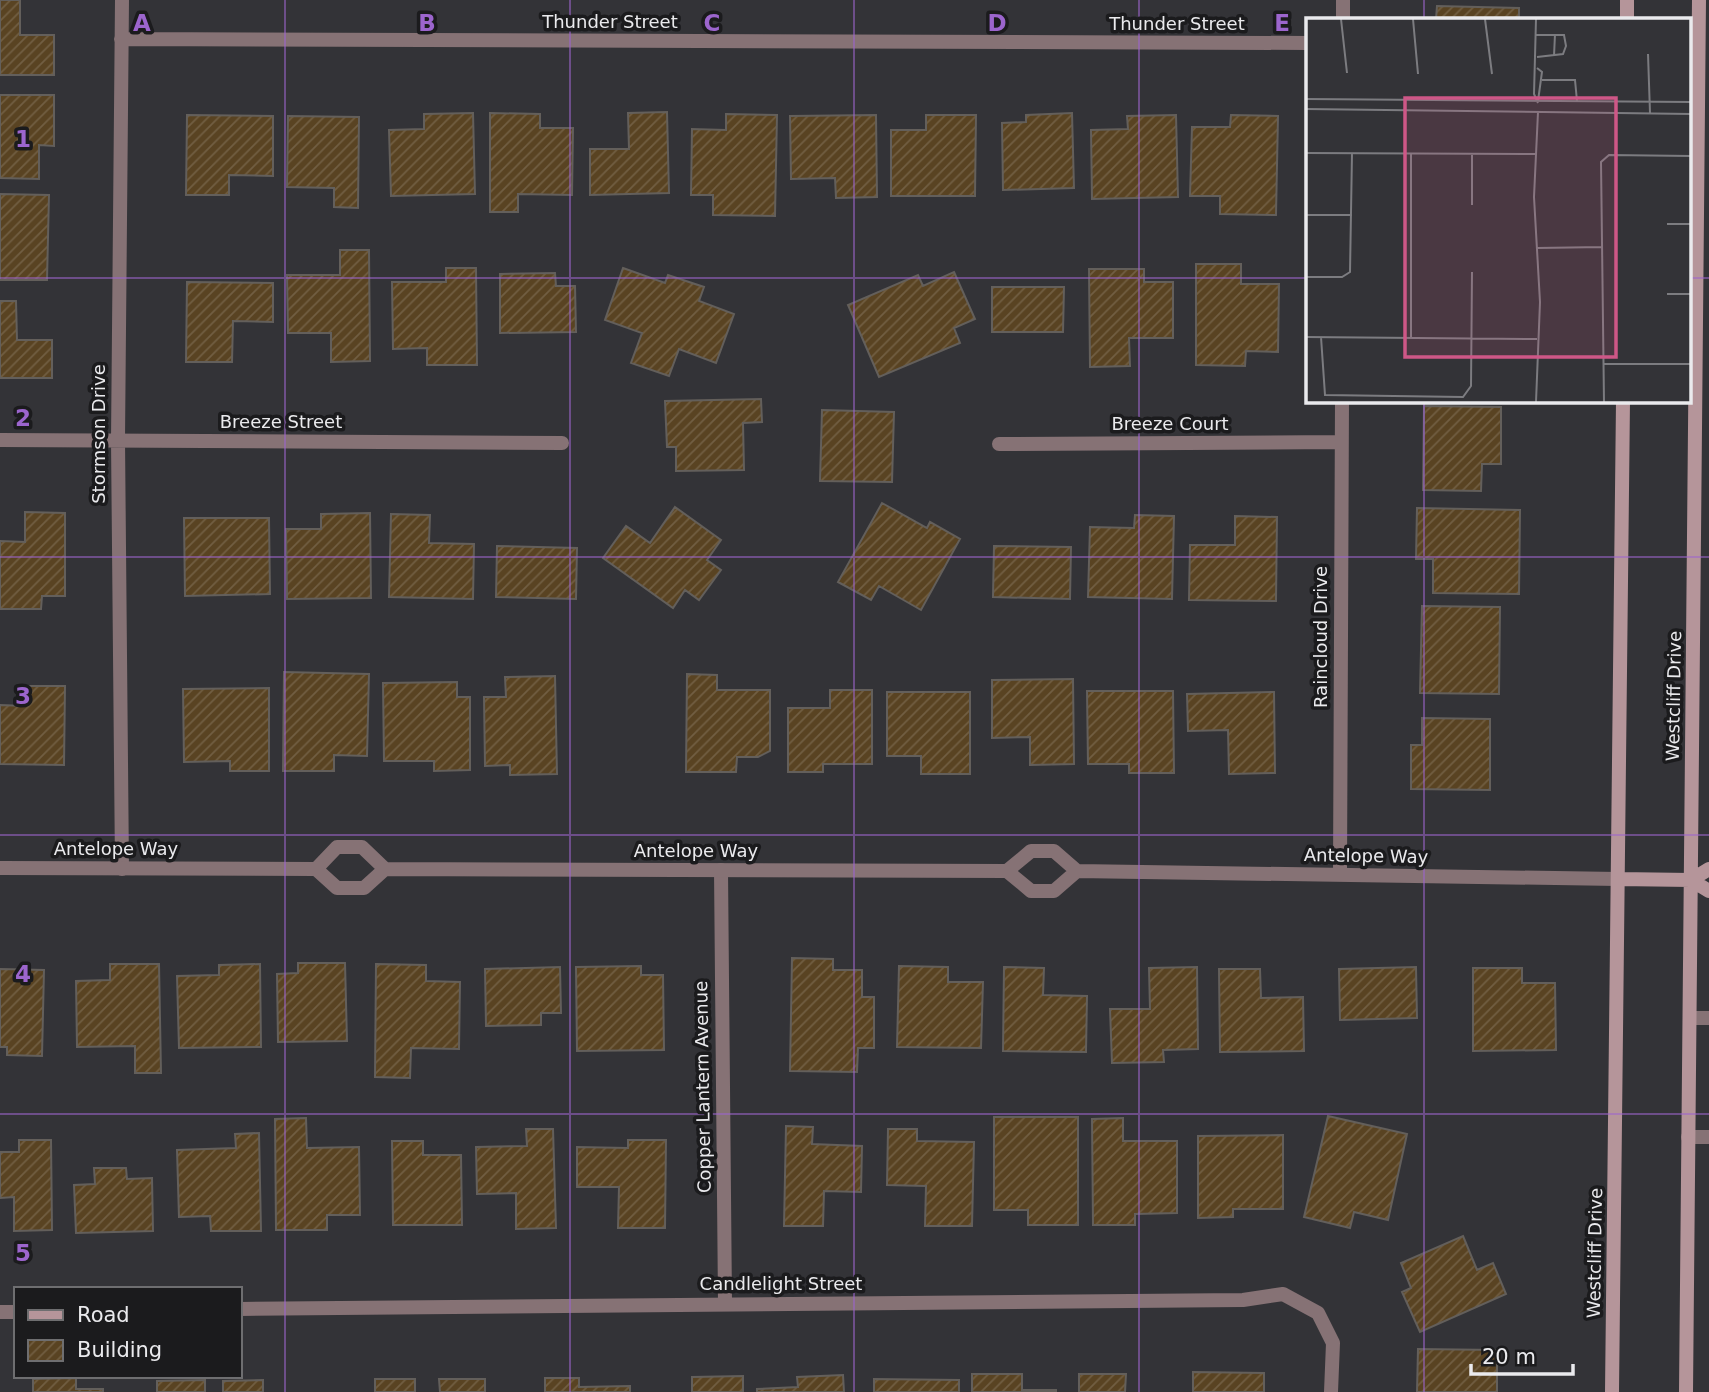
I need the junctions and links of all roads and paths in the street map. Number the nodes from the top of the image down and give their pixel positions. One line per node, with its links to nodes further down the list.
1 (122, 0): 7 (street, Stormson Drive)
2 (1343, 0): 5 (street)
3 (1627, 0): 6 (main road)
4 (1699, 0): 26 (main road, Westcliff Drive)
5 (1343, 18)
6 (1627, 18)
7 (121, 39): 8 (street, Thunder Street); 12 (street, Stormson Drive)
8 (1306, 43)
9 (1342, 402): 13 (street, Raincloud Drive)
10 (1623, 402): 25 (main road, Westcliff Drive)
11 (0, 440): 12 (street, Breeze Street)
12 (118, 440): 14 (street, Breeze Street); 17 (street, Stormson Drive)
13 (1341, 442): 15 (street, Breeze Court); 24 (street, Raincloud Drive)
14 (562, 443)
15 (999, 443)
16 (0, 868): 17 (street, Antelope Way)
17 (122, 869): 18 (street, Antelope Way)
18 (316, 869): 19 (street); 19 (street)
19 (385, 869): 21 (street, Antelope Way)
20 (1709, 869): 26 (main road)
21 (721, 870): 22 (street, Antelope Way); 32 (street, Copper Lantern Avenue)
22 (1007, 871): 23 (street); 23 (street)
23 (1077, 871): 24 (street, Antelope Way)
24 (1340, 874): 25 (street, Antelope Way)
25 (1618, 879): 26 (main road, Antelope Way); 35 (main road, Westcliff Drive)
26 (1691, 880): 27 (main road); 28 (main road, Westcliff Drive)
27 (1709, 891)
28 (1690, 1018): 29 (street); 30 (main road, Westcliff Drive)
29 (1709, 1018)
30 (1688, 1137): 31 (street); 36 (main road, Westcliff Drive)
31 (1709, 1137)
32 (724, 1303): 33 (street, Candlelight Street); 34 (street, Candlelight Street)
33 (242, 1309)
34 (1331, 1392)
35 (1612, 1392)
36 (1686, 1392)

